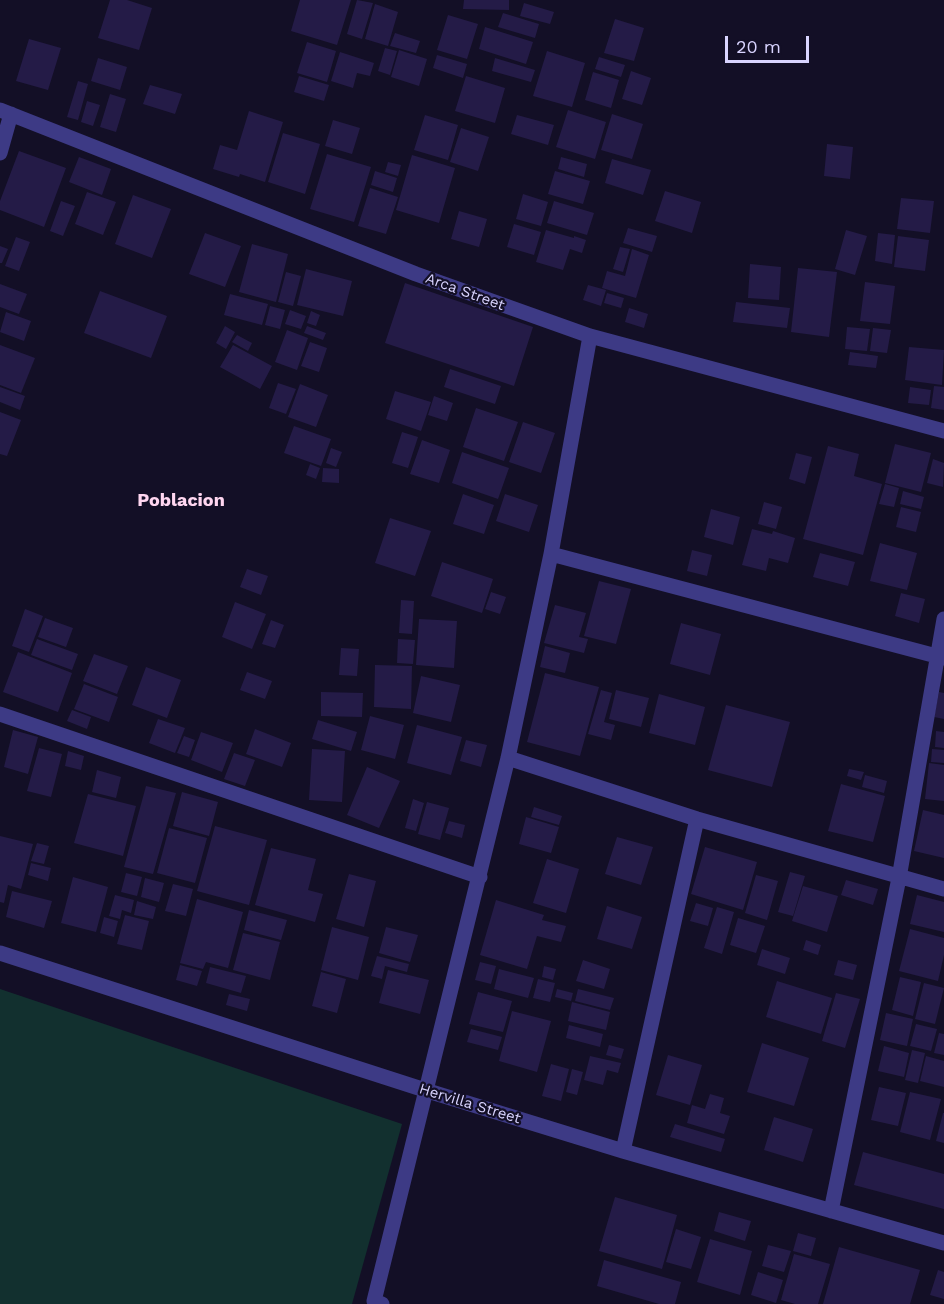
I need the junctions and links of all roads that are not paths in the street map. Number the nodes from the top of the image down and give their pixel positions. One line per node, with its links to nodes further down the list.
1 (5, 112): 2 (street); 3 (street, Arca Street)
2 (0, 153)
3 (590, 336): 4 (street, Arca Street); 5 (street)
4 (944, 431)
5 (551, 554): 7 (street); 9 (street)
6 (944, 619): 7 (street)
7 (941, 657): 12 (street)
8 (0, 714): 11 (street)
9 (508, 758): 10 (street); 11 (street)
10 (697, 819): 12 (street); 16 (street)
11 (480, 877): 15 (street)
12 (900, 878): 13 (street); 17 (street)
13 (944, 889)
14 (0, 953): 15 (street, Hervilla Street)
15 (428, 1091): 16 (street, Hervilla Street); 19 (street)
16 (623, 1151): 17 (street, Hervilla Street)
17 (831, 1211): 18 (street, Hervilla Street)
18 (944, 1243)
19 (382, 1304)

